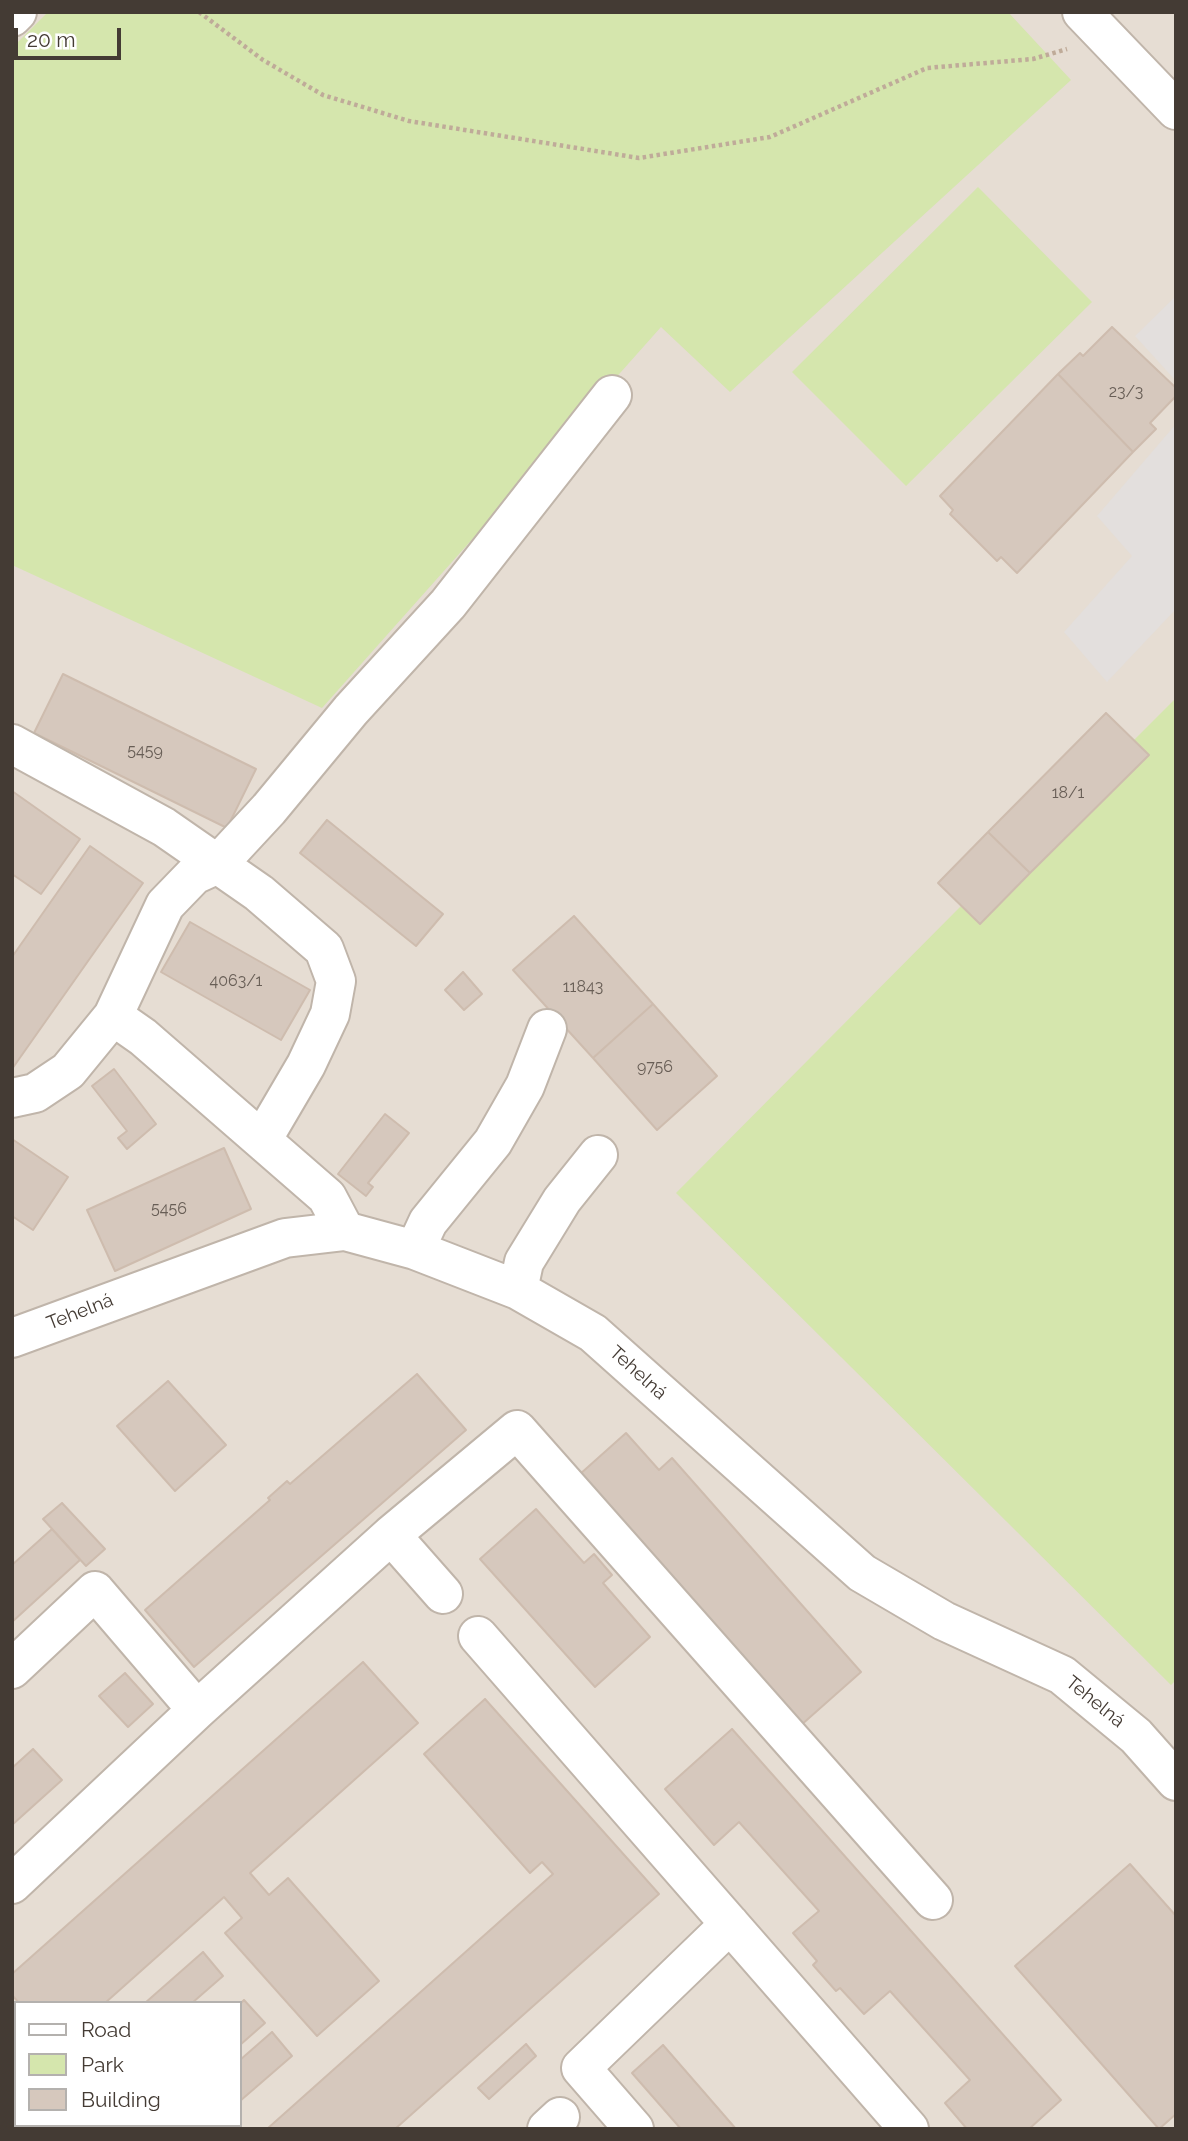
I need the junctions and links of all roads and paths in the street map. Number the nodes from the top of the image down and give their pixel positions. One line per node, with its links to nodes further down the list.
1 (17, 12): 3 (street)
2 (199, 12): 4 (path)
3 (12, 17)
4 (1080, 29): 5 (street)
5 (1176, 110)
6 (612, 395): 8 (street)
7 (12, 744): 8 (street)
8 (218, 864): 9 (street); 12 (street)
9 (113, 1016): 11 (street); 12 (street)
10 (547, 1029): 15 (street)
11 (12, 1098)
12 (262, 1140): 14 (street)
13 (598, 1155): 16 (street)
14 (345, 1231): 15 (street, Tehelná); 17 (street, Tehelná)
15 (415, 1250): 16 (street, Tehelná)
16 (518, 1290): 23 (street, Tehelná)
17 (12, 1338)
18 (391, 1535): 19 (street); 22 (street); 25 (street)
19 (443, 1594)
20 (478, 1636): 26 (street)
21 (12, 1670): 22 (street)
22 (197, 1710): 24 (street)
23 (1176, 1781)
24 (12, 1884)
25 (933, 1900)
26 (730, 1924): 27 (street); 28 (street)
27 (634, 2129)
28 (909, 2129)

